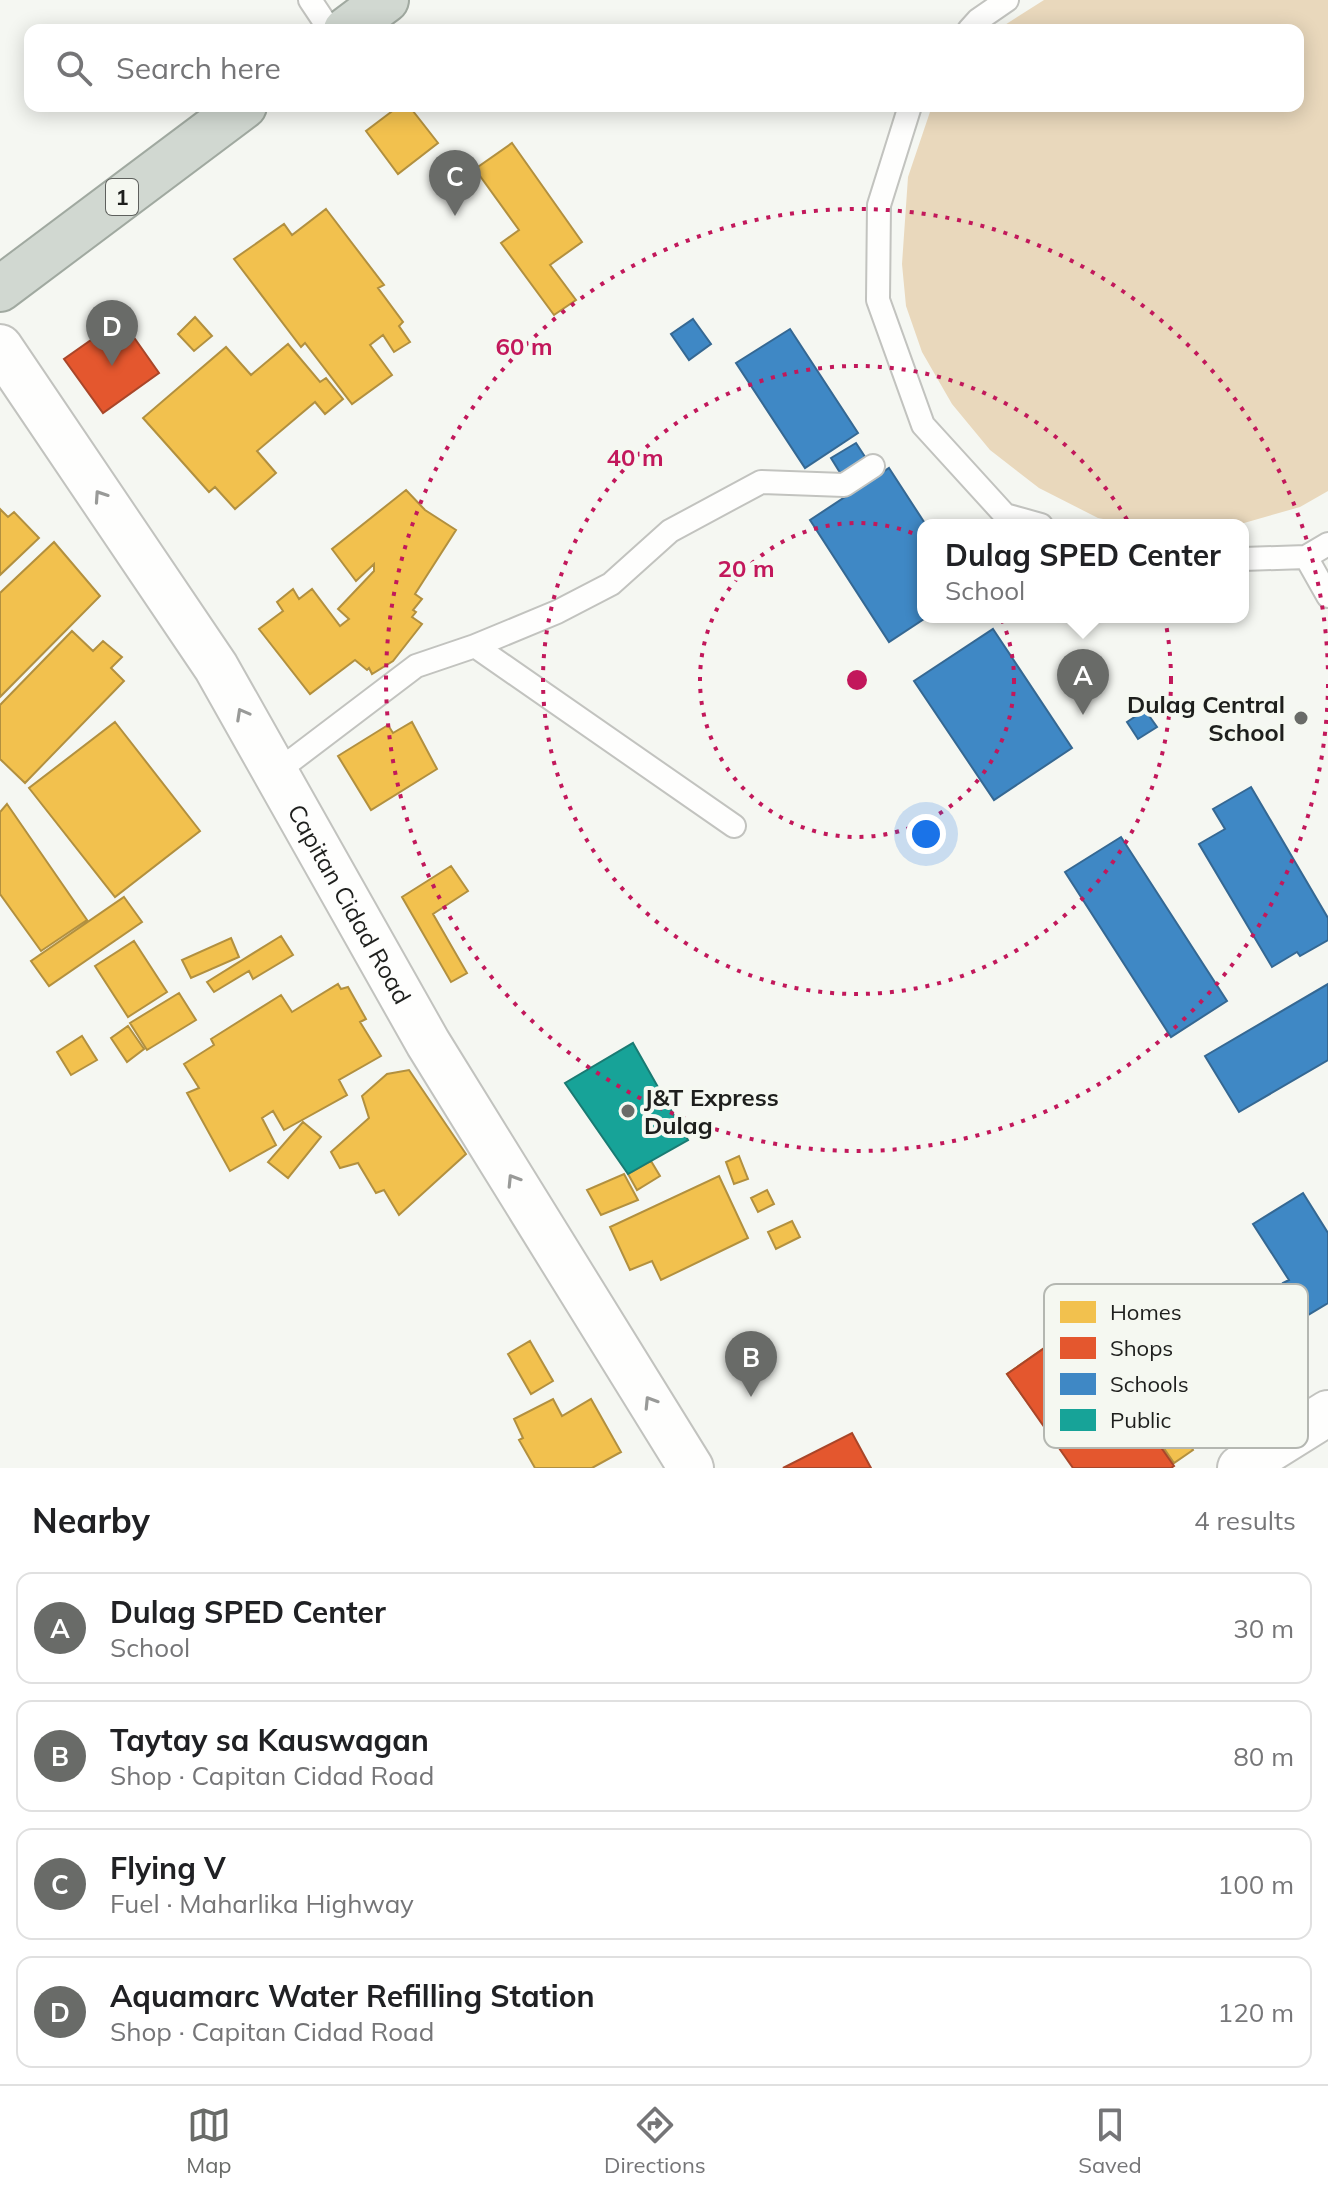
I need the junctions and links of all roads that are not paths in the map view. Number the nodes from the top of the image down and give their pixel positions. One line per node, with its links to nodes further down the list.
1 (310, 0): 4 (lane)
2 (386, 0): 5 (highway)
3 (1007, 0): 6 (lane)
4 (326, 24)
5 (354, 24)
6 (974, 24)
7 (236, 112): 9 (highway, 1)
8 (908, 112): 12 (lane)
9 (0, 289)
10 (0, 347): 18 (street, Capitan Cidad Road, one-way to 10)
11 (873, 466): 17 (lane)
12 (1019, 519)
13 (1328, 544): 14 (lane)
14 (1306, 557): 15 (lane); 16 (lane)
15 (1249, 559)
16 (1328, 596)
17 (475, 646): 18 (lane); 19 (lane)
18 (275, 773): 23 (street, Capitan Cidad Road, one-way to 18)
19 (734, 826)
20 (1328, 1413): 21 (street)
21 (1308, 1426)
22 (1272, 1448): 24 (street)
23 (691, 1468)
24 (1240, 1468)

